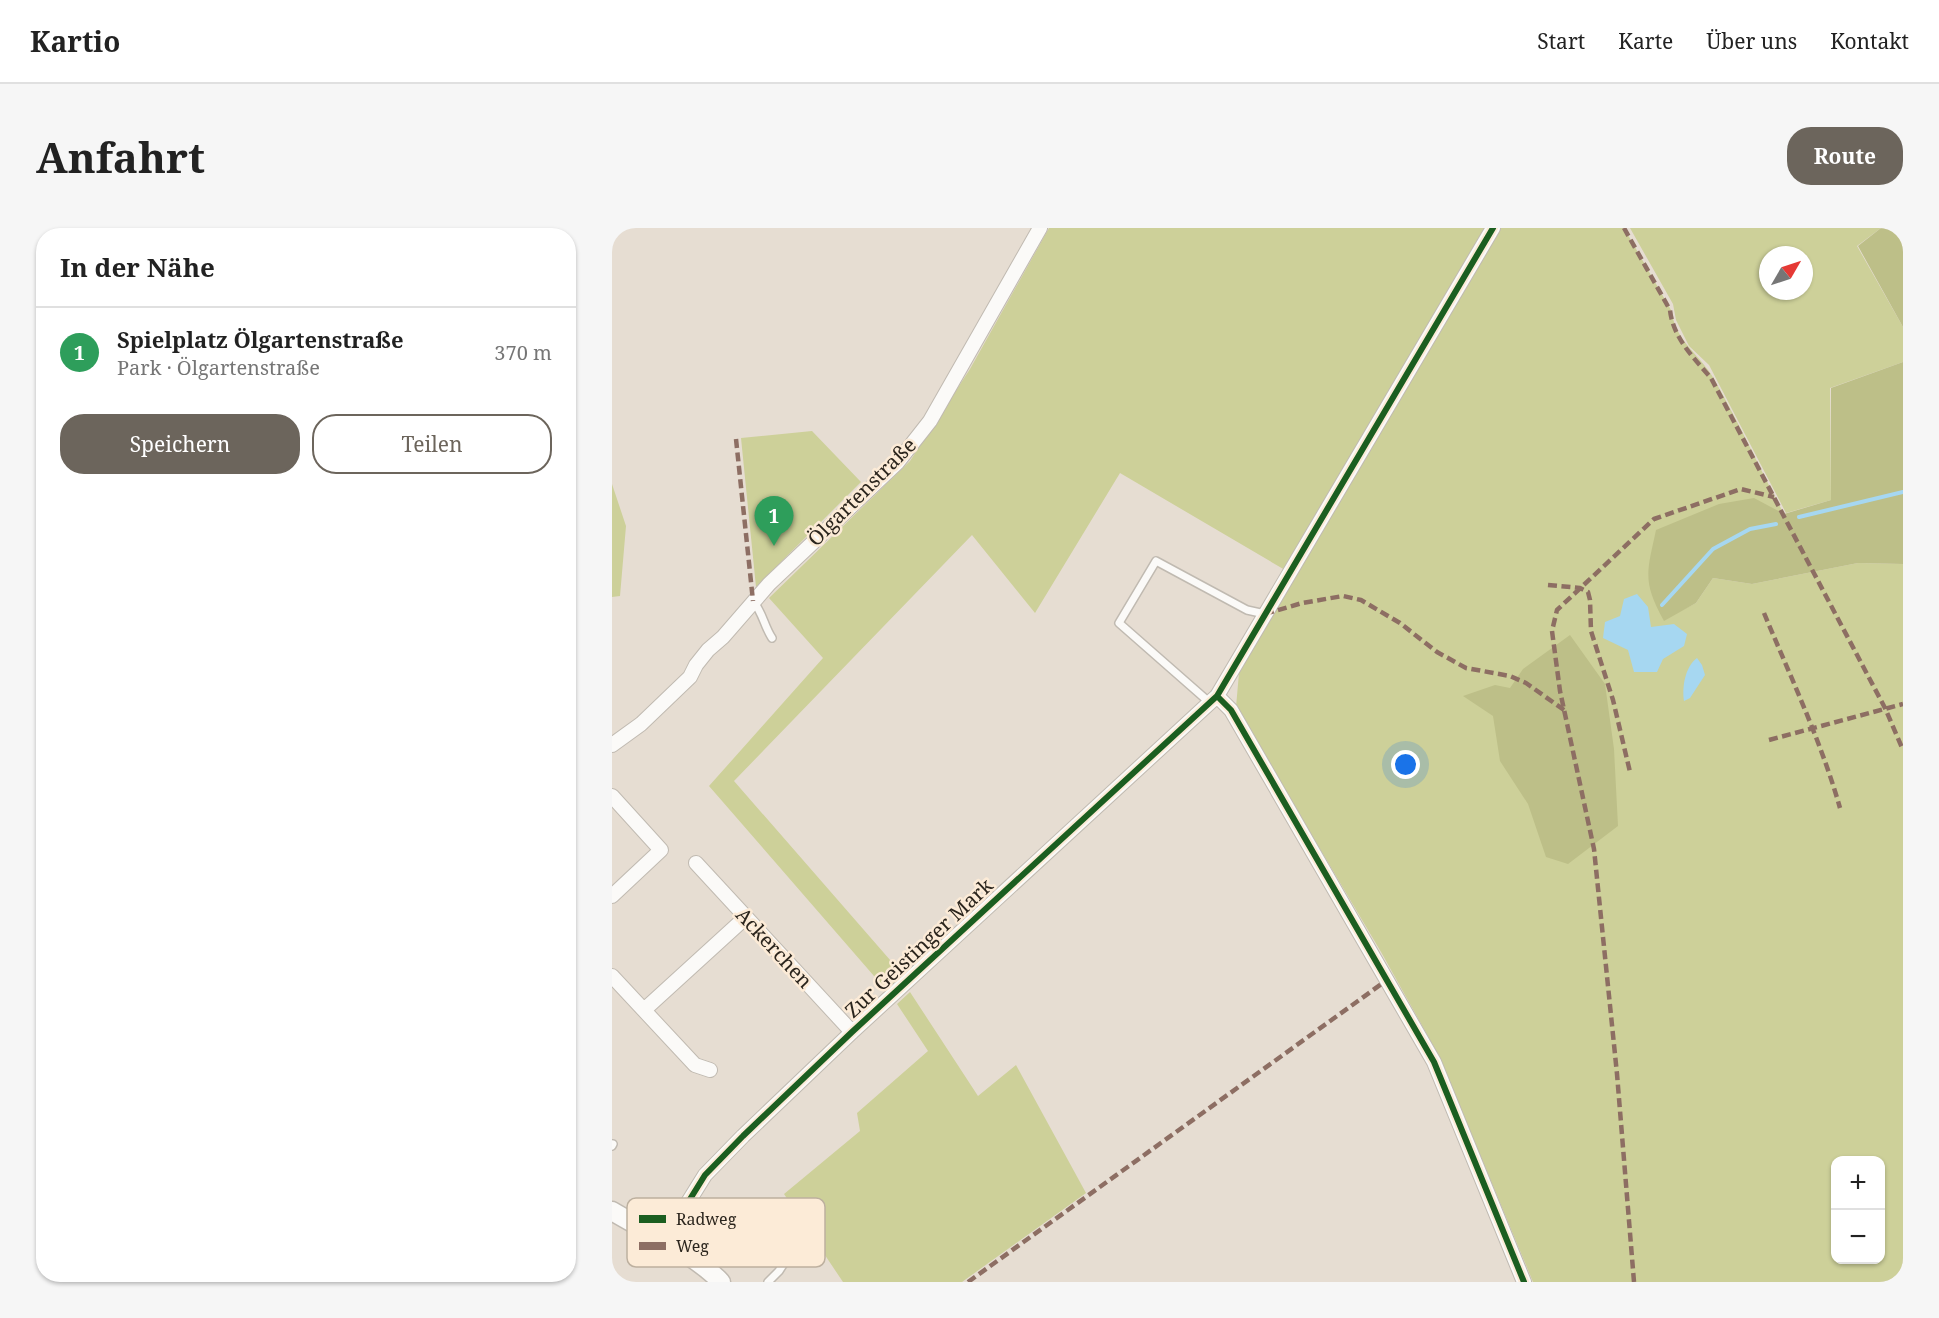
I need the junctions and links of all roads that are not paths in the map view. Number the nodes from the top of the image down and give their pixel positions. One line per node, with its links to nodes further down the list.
1 (1040, 228): 3 (street, Ölgartenstraße)
2 (1493, 228): 4 (street, Zur Geistinger Mark)
3 (753, 601): 5 (lane); 7 (street, Ölgartenstraße)
4 (1265, 614): 6 (street, Zur Geistinger Mark); 6 (lane)
5 (772, 638)
6 (1213, 699): 14 (street, Zur Geistinger Mark); 23 (street)
7 (612, 745)
8 (612, 796): 10 (street)
9 (696, 863): 11 (street, Ackerchen)
10 (612, 896)
11 (746, 917): 13 (street); 14 (street, Ackerchen)
12 (612, 976): 13 (street)
13 (644, 1010): 15 (street)
14 (852, 1032): 16 (street, Zur Geistinger Mark)
15 (710, 1070)
16 (691, 1198)
17 (612, 1211): 18 (street)
18 (627, 1220)
19 (703, 1267): 21 (street)
20 (782, 1267): 22 (lane)
21 (721, 1282)
22 (768, 1282)
23 (1524, 1282)

